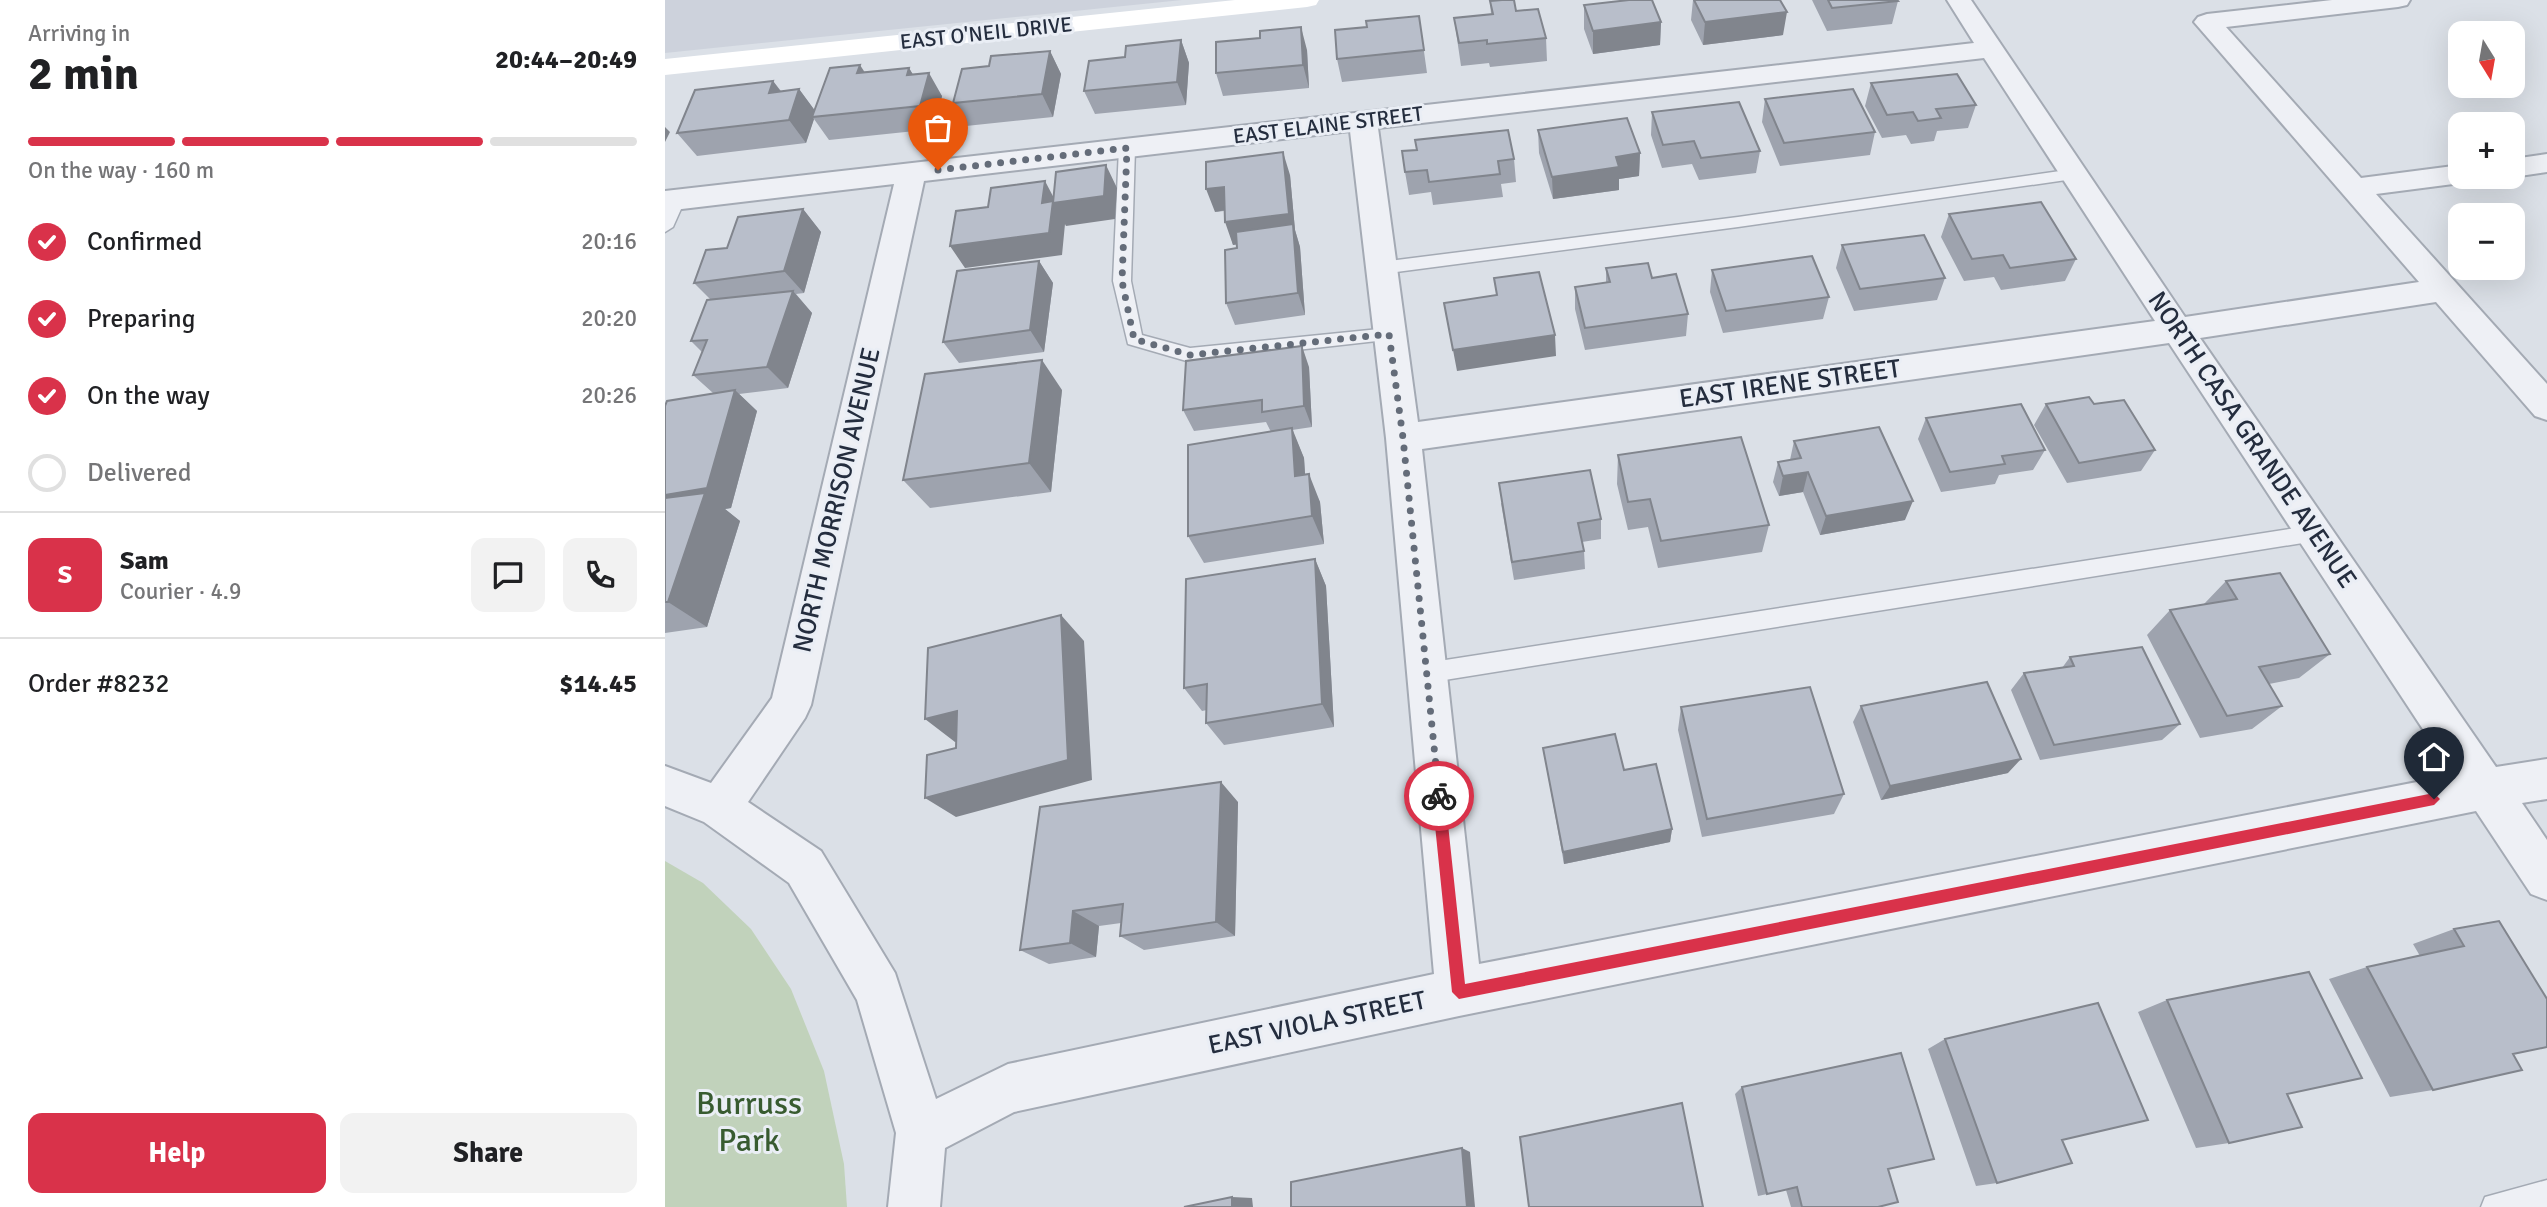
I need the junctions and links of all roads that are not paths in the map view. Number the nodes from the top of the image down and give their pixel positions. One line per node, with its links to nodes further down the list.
1 (1307, 0): 5 (street, EAST O'NEIL DRIVE)
2 (1959, 0): 4 (street, NORTH CASA GRANDE AVENUE)
3 (2398, 0): 13 (street)
4 (1991, 49): 6 (street, EAST ELAINE STREET); 11 (street, NORTH CASA GRANDE AVENUE)
5 (665, 66)
6 (1363, 121): 7 (street, EAST ELAINE STREET); 16 (street)
7 (1127, 148): 10 (street, EAST ELAINE STREET); 19 (lane)
8 (2547, 163): 9 (street)
9 (2525, 166)
10 (911, 173): 14 (street, EAST ELAINE STREET); 27 (street, NORTH MORRISON AVENUE)
11 (2074, 174): 16 (lane); 18 (street, NORTH CASA GRANDE AVENUE)
12 (2448, 176): 13 (street)
13 (2353, 188): 17 (street)
14 (671, 200): 15 (lane)
15 (665, 227)
16 (1381, 268): 19 (street)
17 (2441, 290): 18 (street, EAST IRENE STREET); 20 (street)
18 (2177, 330): 21 (street, EAST IRENE STREET); 22 (street, NORTH CASA GRANDE AVENUE)
19 (1389, 334): 21 (street)
20 (2547, 407)
21 (1403, 438): 23 (street)
22 (2315, 533): 23 (lane); 26 (street, NORTH CASA GRANDE AVENUE)
23 (1426, 673): 29 (street)
24 (2547, 779): 26 (street, EAST VIOLA STREET)
25 (665, 786): 27 (street)
26 (2488, 788): 28 (street, NORTH CASA GRANDE AVENUE); 29 (street, EAST VIOLA STREET)
27 (719, 807): 30 (street)
28 (2547, 878)
29 (1459, 992): 30 (street, EAST VIOLA STREET)
30 (921, 1133): 32 (street)
31 (2547, 1194): 33 (lane)
32 (914, 1207)
33 (2495, 1207)

